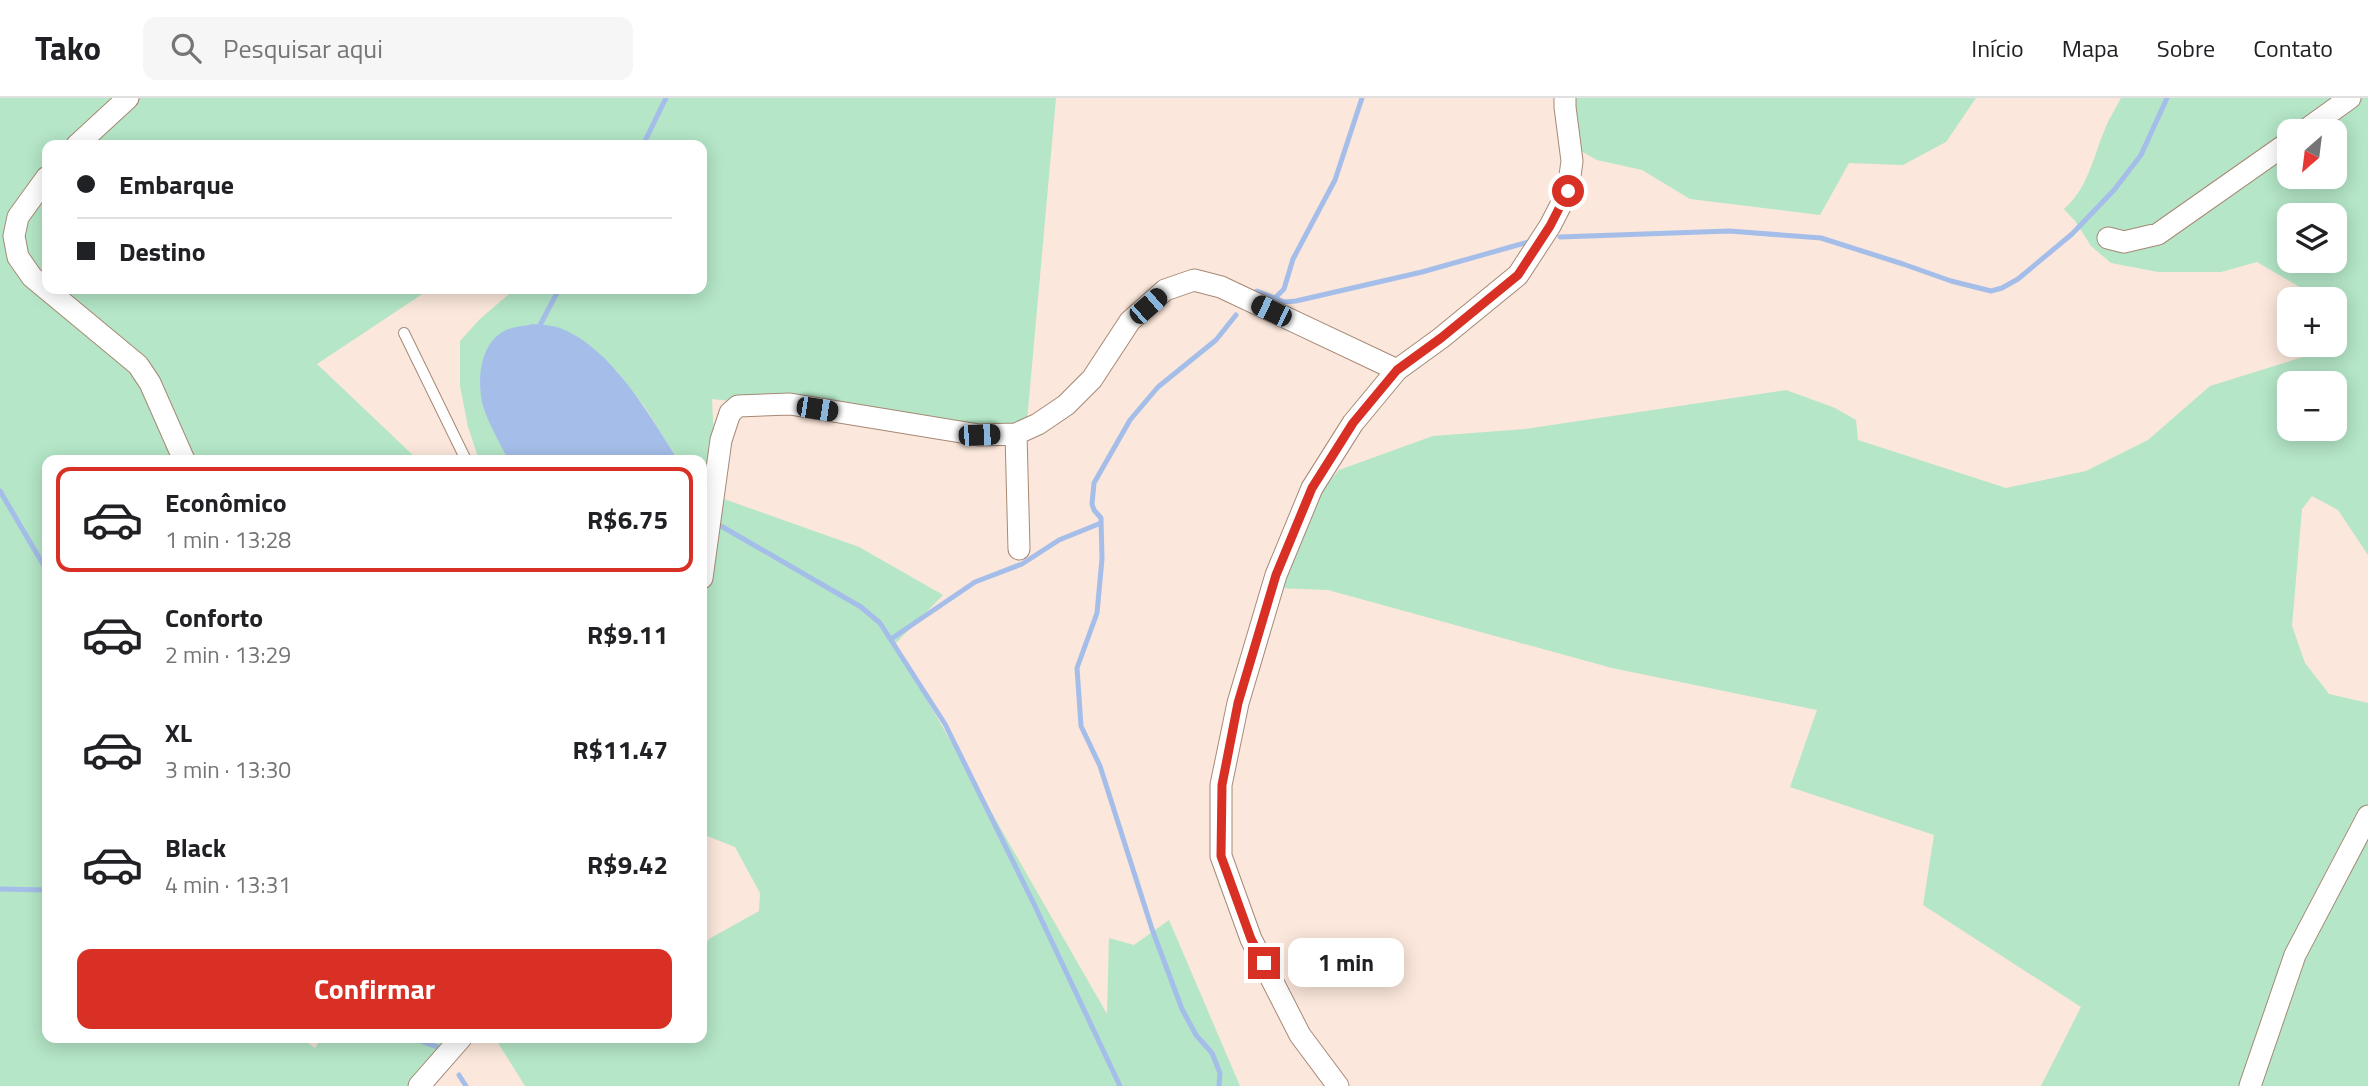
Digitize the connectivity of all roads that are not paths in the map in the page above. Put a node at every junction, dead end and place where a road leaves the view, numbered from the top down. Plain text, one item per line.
1 (128, 98) edge
2 (1565, 98) edge
3 (2350, 98) edge
4 (2321, 119) edge
5 (82, 140) edge
6 (2277, 150) edge
7 (42, 184) edge
8 (2108, 238) dead end
9 (42, 285) edge
10 (52, 294) edge
11 (404, 333) dead end
12 (1397, 370) junction
13 (1016, 434) junction
14 (182, 455) edge
15 (464, 455) edge
16 (707, 542) edge
17 (1019, 548) dead end
18 (2368, 816) edge
19 (457, 1043) edge
20 (419, 1086) edge
21 (1338, 1086) edge
22 (2250, 1086) edge

1 - 5 street
2 - 12 street
3 - 4 street
6 - 8 street
7 - 9 street
10 - 14 street
11 - 15 lane
12 - 13 street
12 - 21 street
13 - 16 street
13 - 17 street
18 - 22 street
19 - 20 street

